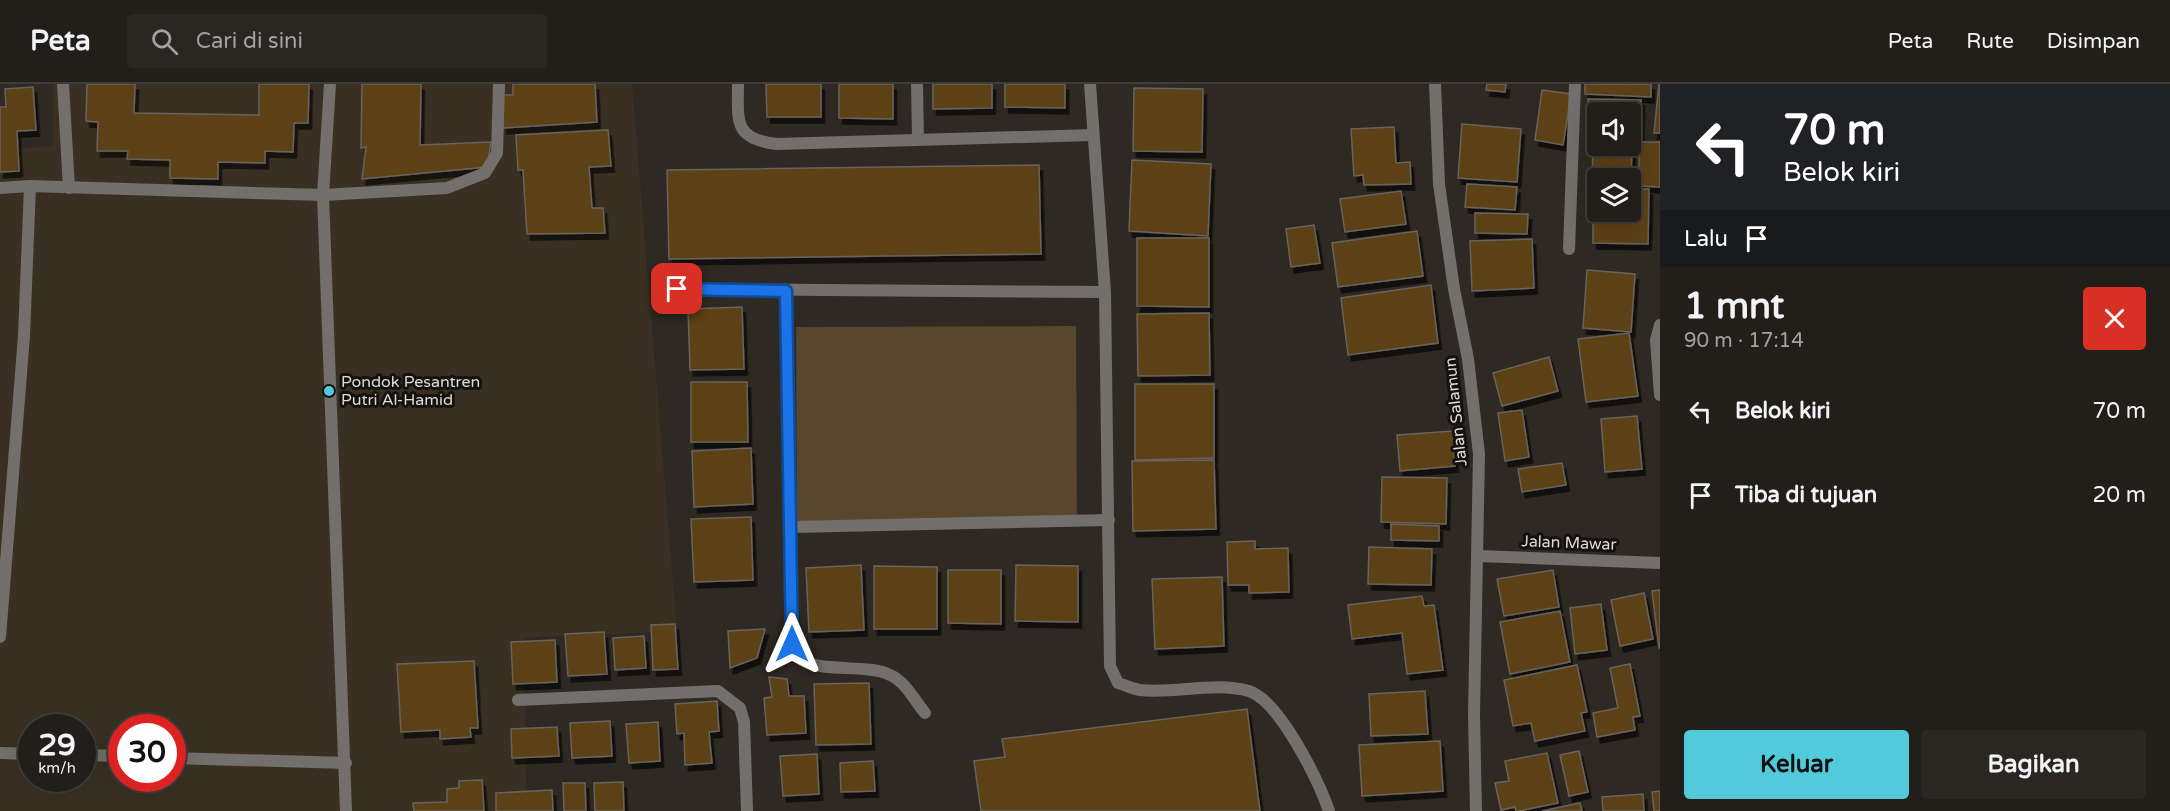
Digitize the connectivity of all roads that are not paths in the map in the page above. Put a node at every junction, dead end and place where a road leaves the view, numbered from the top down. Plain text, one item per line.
1 (63, 84) edge
2 (330, 84) edge
3 (499, 84) edge
4 (738, 84) edge
5 (917, 84) edge
6 (1090, 84) edge
7 (1435, 84) edge
8 (1575, 84) edge
9 (1092, 135) junction
10 (918, 138) junction
11 (30, 186) junction
12 (0, 188) edge
13 (69, 188) junction
14 (323, 195) junction
15 (1569, 249) dead end
16 (677, 289) dead end
17 (786, 291) junction
18 (1105, 292) junction
19 (1660, 325) edge
20 (1660, 395) edge
21 (1109, 520) junction
22 (792, 527) junction
23 (1478, 556) junction
24 (1660, 563) edge
25 (0, 637) edge
26 (518, 700) dead end
27 (925, 713) dead end
28 (0, 753) edge
29 (18, 754) edge
30 (186, 758) edge
31 (346, 763) junction
32 (346, 811) edge
33 (747, 811) edge
34 (1329, 811) edge
35 (1476, 811) edge

1 - 13 street
2 - 14 street
3 - 14 street
4 - 10 street
5 - 10 street
6 - 9 street
7 - 23 street, Jalan Salamun
8 - 15 street
9 - 10 street
9 - 18 street
11 - 12 street
11 - 13 street
11 - 25 street
13 - 14 street
14 - 31 street
16 - 17 street
17 - 18 street
17 - 22 street
18 - 21 street
19 - 20 street
21 - 22 street
21 - 34 street
22 - 27 street
23 - 24 street, Jalan Mawar
23 - 35 street, Jalan Salamun
26 - 33 street
28 - 29 street
30 - 31 street
31 - 32 street

